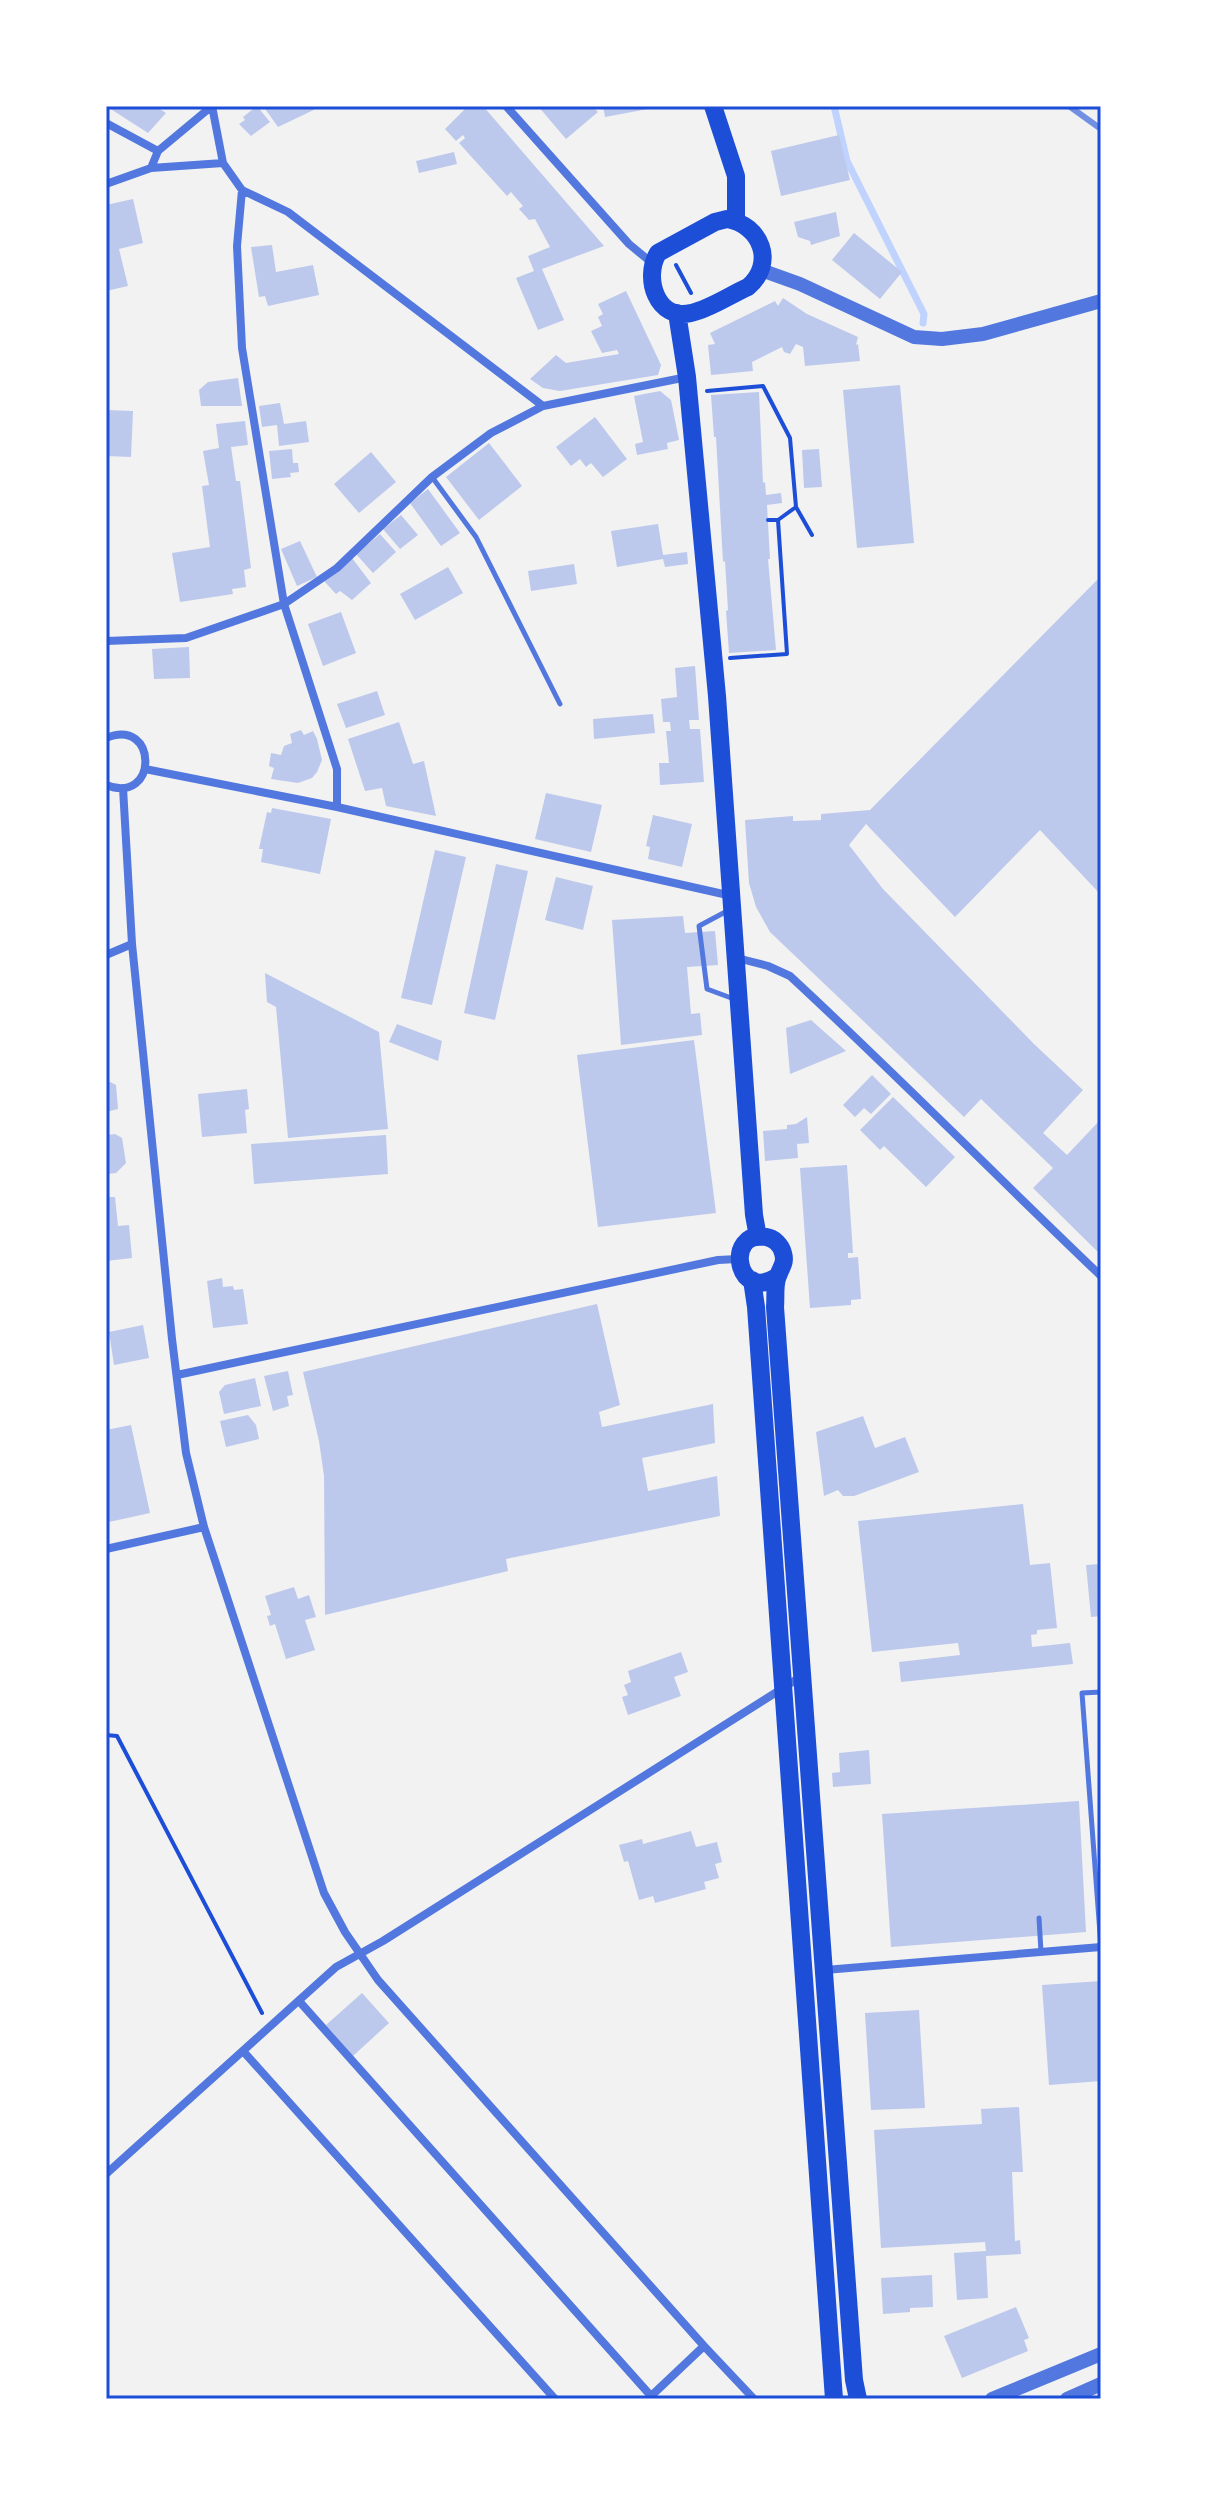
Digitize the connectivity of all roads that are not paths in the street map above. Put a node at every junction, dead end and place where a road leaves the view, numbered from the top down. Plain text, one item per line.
1 (212, 106) edge
2 (506, 106) edge
3 (713, 106) edge
4 (106, 123) edge
5 (158, 151) junction
6 (223, 163) junction
7 (151, 168) junction
8 (106, 184) edge
9 (242, 190) junction
10 (736, 221) junction
11 (653, 264) junction
12 (761, 270) junction
13 (1101, 301) edge
14 (677, 313) junction
15 (687, 377) junction
16 (543, 406) junction
17 (432, 477) junction
18 (284, 604) junction
19 (106, 641) edge
20 (560, 704) dead end
21 (107, 735) edge
22 (145, 769) junction
23 (106, 785) edge
24 (123, 788) junction
25 (337, 807) junction
26 (733, 902) junction
27 (132, 944) junction
28 (106, 955) edge
29 (736, 958) junction
30 (739, 1001) junction
31 (758, 1237) junction
32 (738, 1259) junction
33 (778, 1276) junction
34 (1101, 1276) edge
35 (752, 1280) junction
36 (177, 1375) junction
37 (204, 1527) junction
38 (106, 1549) edge
39 (802, 1676) junction
40 (784, 1688) junction
41 (1101, 1692) edge
42 (1039, 1918) dead end
43 (1101, 1947) edge
44 (1041, 1952) junction
45 (359, 1954) junction
46 (825, 1970) junction
47 (299, 2001) junction
48 (243, 2051) junction
49 (106, 2174) edge
50 (704, 2346) junction
51 (1101, 2354) edge
52 (1101, 2384) edge
53 (649, 2397) edge
54 (555, 2399) edge
55 (754, 2399) edge
56 (834, 2399) edge
57 (858, 2399) edge
58 (992, 2399) edge
59 (1067, 2399) edge

1 - 5 street
1 - 6 street
2 - 11 street
3 - 10 main road
4 - 5 street
5 - 7 street
6 - 7 street
6 - 9 street
7 - 8 street
9 - 16 street
9 - 18 street
10 - 11 main road
10 - 12 main road
11 - 14 main road
12 - 13 street
12 - 14 main road
14 - 15 main road
15 - 16 street
15 - 26 main road
16 - 17 street
17 - 18 street
17 - 20 lane
18 - 19 street
18 - 25 street
21 - 22 street
22 - 24 street
22 - 25 street
23 - 24 street
24 - 27 street
25 - 26 street
26 - 29 main road
26 - 30 lane
27 - 28 street
27 - 36 street
29 - 30 main road
29 - 34 street
30 - 31 main road
31 - 32 main road
31 - 33 main road
32 - 35 main road
32 - 36 street
33 - 35 main road
33 - 39 main road
35 - 40 main road
36 - 37 street
37 - 38 street
37 - 45 street
39 - 40 street
39 - 46 main road
40 - 45 street
40 - 56 main road
41 - 43 lane
42 - 44 lane
43 - 44 street
44 - 46 street
45 - 47 street
45 - 50 street
46 - 57 main road
47 - 48 street
47 - 53 street
48 - 49 street
48 - 54 street
50 - 53 street
50 - 55 street
51 - 58 street
52 - 59 street

